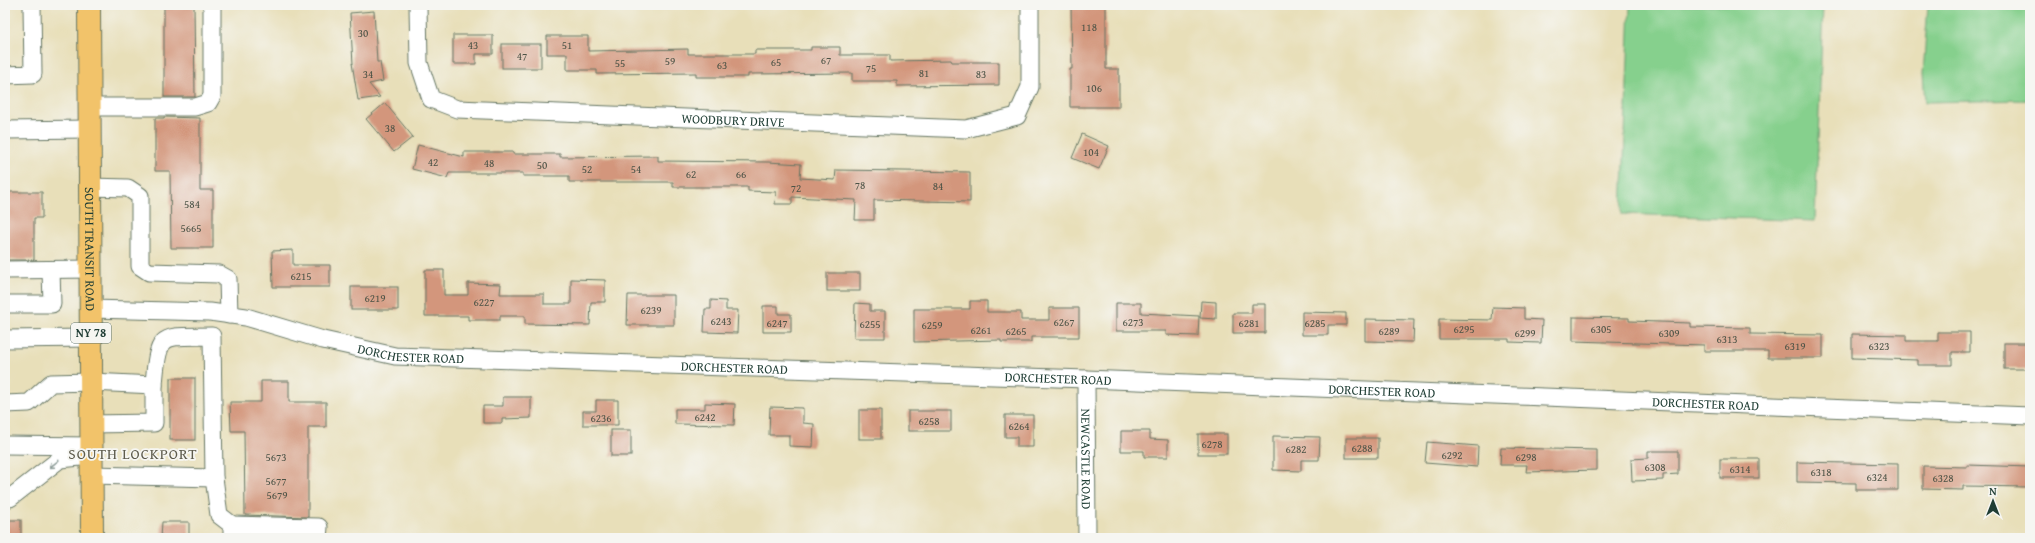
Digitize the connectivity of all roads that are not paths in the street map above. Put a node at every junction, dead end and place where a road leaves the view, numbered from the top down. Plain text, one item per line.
1 (32, 5) edge
2 (89, 5) edge
3 (212, 5) edge
4 (418, 5) edge
5 (1030, 5) edge
6 (5, 74) edge
7 (88, 106) junction
8 (88, 129) junction
9 (5, 130) edge
10 (89, 187) junction
11 (91, 269) junction
12 (5, 270) edge
13 (51, 270) junction
14 (5, 304) edge
15 (91, 309) junction
16 (210, 312) junction
17 (229, 315) junction
18 (212, 336) junction
19 (91, 338) junction
20 (5, 339) edge
21 (1086, 380) junction
22 (91, 382) junction
23 (154, 385) junction
24 (5, 404) edge
25 (2030, 416) edge
26 (91, 424) junction
27 (5, 445) edge
28 (91, 459) junction
29 (214, 478) junction
30 (5, 498) edge
31 (232, 532) edge
32 (92, 538) edge
33 (318, 538) edge
34 (1087, 538) edge

1 - 6 street
2 - 7 highway, NY 78
3 - 7 street
4 - 5 street, WOODBURY DRIVE
7 - 8 highway, NY 78
8 - 9 street
8 - 10 highway, SOUTH TRANSIT ROAD / NY 78
10 - 11 highway, SOUTH TRANSIT ROAD / NY 78
10 - 17 street
11 - 13 street
11 - 15 highway, SOUTH TRANSIT ROAD / NY 78
12 - 13 street
13 - 14 street
15 - 16 street, DORCHESTER ROAD
15 - 19 highway, SOUTH TRANSIT ROAD / NY 78
16 - 17 street, DORCHESTER ROAD
16 - 18 street
17 - 21 street, DORCHESTER ROAD
18 - 23 street
18 - 29 street
19 - 20 street
19 - 22 highway, SOUTH TRANSIT ROAD / NY 78
21 - 25 street, DORCHESTER ROAD
21 - 34 street, NEWCASTLE ROAD
22 - 23 street
22 - 24 street
22 - 26 highway, SOUTH TRANSIT ROAD / NY 78
23 - 26 street
26 - 28 highway, SOUTH TRANSIT ROAD / NY 78
27 - 28 street
28 - 29 street
28 -> 30 street
28 - 32 highway, SOUTH TRANSIT ROAD / NY 78
29 - 31 street
31 - 33 street

